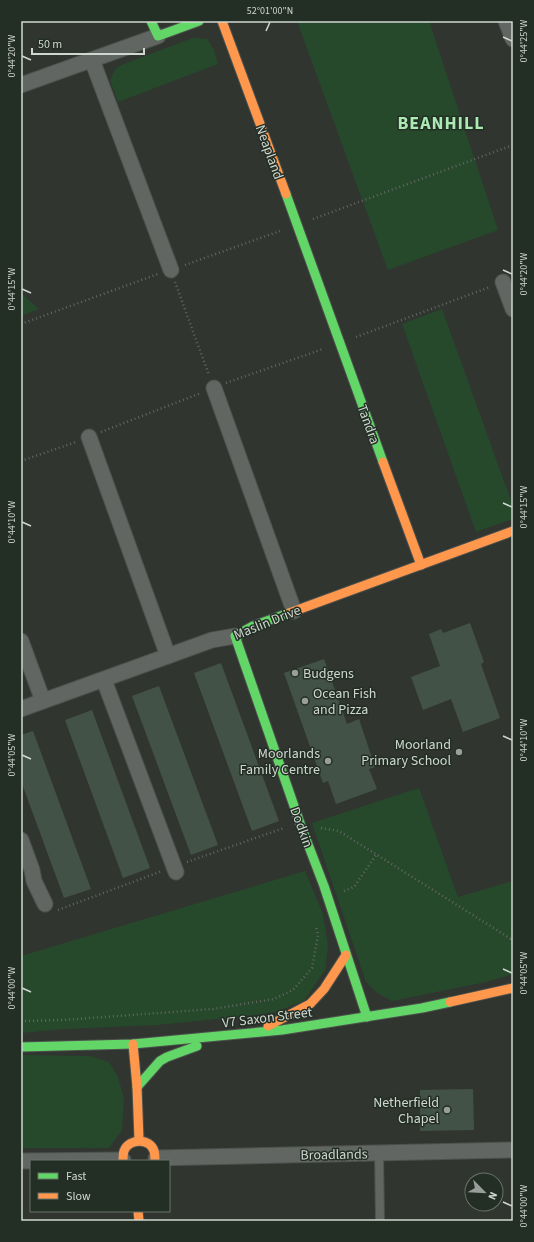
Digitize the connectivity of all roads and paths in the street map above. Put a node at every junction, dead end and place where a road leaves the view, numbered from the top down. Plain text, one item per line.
1 (151, 21) edge
2 (199, 21) edge
3 (222, 21) edge
4 (506, 21) edge
5 (158, 36) junction
6 (513, 39) edge
7 (92, 60) junction
8 (21, 85) edge
9 (513, 145) edge
10 (297, 225) junction
11 (171, 270) junction
12 (503, 282) joint
13 (317, 283) joint
14 (513, 308) edge
15 (21, 324) edge
16 (339, 343) junction
17 (214, 388) junction
18 (89, 437) junction
19 (21, 461) edge
20 (513, 531) edge
21 (421, 564) junction
22 (294, 611) junction
23 (235, 636) junction
24 (21, 641) edge
25 (168, 656) junction
26 (104, 680) junction
27 (43, 701) junction
28 (21, 708) edge
29 (301, 826) junction
30 (21, 840) edge
31 (376, 855) junction
32 (176, 872) dead end
33 (328, 897) junction
34 (45, 904) dead end
35 (315, 922) dead end
36 (512, 938) edge
37 (513, 945) edge
38 (346, 955) junction
39 (513, 988) edge
40 (367, 1018) junction
41 (21, 1021) edge
42 (253, 1033) junction
43 (230, 1035) junction
44 (133, 1044) junction
45 (21, 1047) edge
46 (137, 1087) junction
47 (138, 1140) junction
48 (513, 1150) edge
49 (380, 1153) junction
50 (123, 1160) edge
51 (156, 1160) edge
52 (380, 1221) edge

1 - 5 street
2 - 5 street
3 - 10 street, Neapland
4 - 6 street
5 - 7 street
7 - 8 street
7 - 11 street
9 - 10 path
10 - 11 path
10 - 13 street, Neapland
11 - 15 path
11 - 17 path
12 - 14 street
12 - 16 path
13 - 16 street, Tandra
16 - 17 path
16 - 21 street, Tandra
17 - 18 path
17 - 22 street
18 - 19 path
18 - 25 street
20 - 21 street, Maslin Drive
21 - 22 street, Maslin Drive
22 - 23 street, Maslin Drive
23 - 25 street, Maslin Drive
23 - 29 street, Dodkin
24 - 27 street
25 - 26 street, Maslin Drive
26 - 27 street, Maslin Drive
26 - 32 street
27 - 28 street, Maslin Drive
29 - 31 path
29 - 33 street, Dodkin
30 - 34 street
31 - 33 path
31 - 36 path
33 - 38 street, Dodkin
35 - 41 path
36 - 37 path
38 - 40 street, Dodkin
38 - 42 street
39 - 40 street, V7 Saxon Street
40 - 42 street, V7 Saxon Street
42 - 43 street, V7 Saxon Street
43 - 44 street, V7 Saxon Street
43 - 46 street
44 - 45 street, V7 Saxon Street
44 - 46 street
46 - 47 street
47 - 50 street
47 - 51 street
48 - 49 street, Broadlands
49 - 51 street, Broadlands
49 - 52 lane

